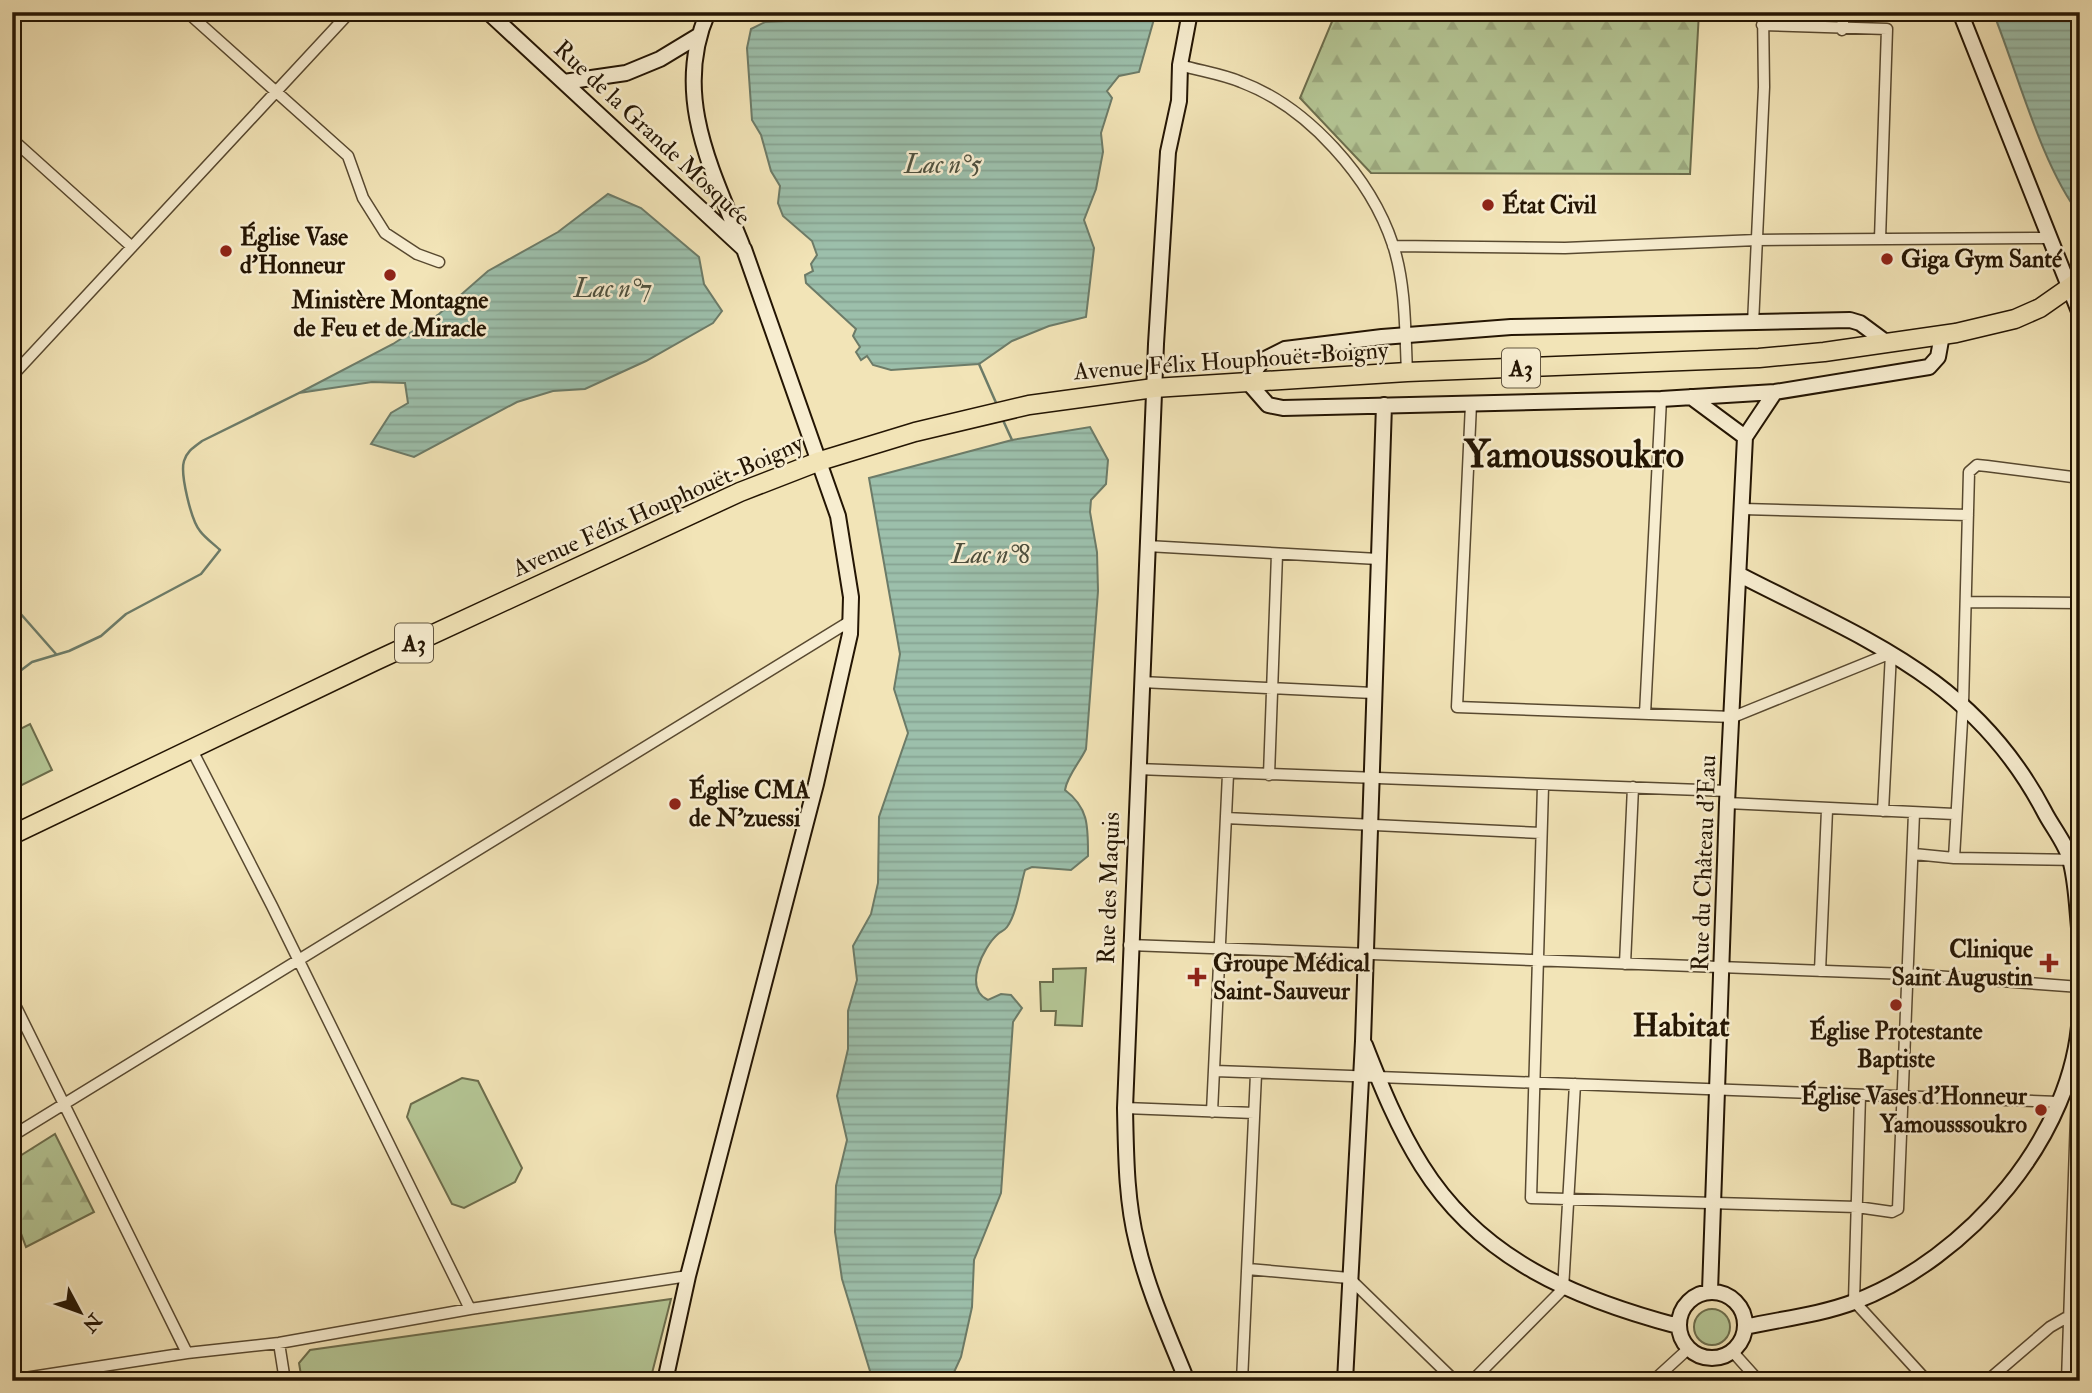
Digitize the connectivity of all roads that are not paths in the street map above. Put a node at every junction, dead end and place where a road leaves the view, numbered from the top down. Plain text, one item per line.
1 (187, 12) edge
2 (350, 12) edge
3 (488, 12) edge
4 (708, 12) edge
5 (1189, 12) edge
6 (1763, 12) edge
7 (1844, 12) edge
8 (1961, 12) edge
9 (1762, 25) junction
10 (1842, 30) junction
11 (698, 36) junction
12 (1180, 65) junction
13 (564, 82) junction
14 (278, 90) junction
15 (12, 139) edge
16 (2047, 238) junction
17 (1880, 239) junction
18 (1757, 240) junction
19 (1394, 246) junction
20 (132, 247) junction
21 (744, 249) junction
22 (439, 261) dead end
23 (2075, 284) edge
24 (2080, 314) edge
25 (1753, 324) junction
26 (1405, 334) junction
27 (1942, 335) junction
28 (1887, 343) junction
29 (1407, 372) junction
30 (12, 376) edge
31 (1247, 381) junction
32 (1154, 387) junction
33 (1775, 392) junction
34 (1691, 397) junction
35 (1661, 399) junction
36 (1471, 404) junction
37 (1384, 405) junction
38 (1745, 437) junction
39 (820, 461) junction
40 (2080, 478) edge
41 (1742, 509) junction
42 (1968, 515) junction
43 (1147, 546) junction
44 (1277, 554) junction
45 (1378, 559) junction
46 (1740, 575) junction
47 (1966, 603) junction
48 (2080, 603) edge
49 (853, 620) junction
50 (1891, 653) junction
51 (1141, 682) junction
52 (1273, 689) junction
53 (1373, 693) junction
54 (1963, 704) junction
55 (1645, 714) junction
56 (1733, 717) junction
57 (192, 750) junction
58 (1137, 769) junction
59 (1228, 774) junction
60 (1269, 775) junction
61 (1369, 778) junction
62 (2080, 778) edge
63 (1543, 786) junction
64 (1633, 788) junction
65 (1728, 797) junction
66 (1827, 810) junction
67 (1883, 811) junction
68 (1914, 813) junction
69 (1954, 814) junction
70 (1226, 818) junction
71 (1368, 823) junction
72 (1541, 833) junction
73 (12, 835) edge
74 (1914, 853) junction
75 (1954, 858) junction
76 (2075, 860) edge
77 (2080, 937) edge
78 (1129, 944) junction
79 (1221, 948) junction
80 (1364, 955) junction
81 (1538, 960) junction
82 (299, 961) junction
83 (1625, 964) junction
84 (1722, 970) junction
85 (1820, 971) junction
86 (1908, 974) junction
87 (2080, 987) edge
88 (12, 999) edge
89 (2080, 1011) edge
90 (2079, 1029) edge
91 (1363, 1041) junction
92 (1215, 1071) junction
93 (1256, 1074) junction
94 (1360, 1078) junction
95 (1378, 1078) junction
96 (1532, 1083) junction
97 (1575, 1084) junction
98 (1717, 1090) junction
99 (1860, 1096) junction
100 (1902, 1096) junction
101 (2058, 1102) junction
102 (64, 1104) junction
103 (1125, 1108) junction
104 (1212, 1112) junction
105 (1254, 1113) junction
106 (12, 1136) edge
107 (2078, 1142) edge
108 (1570, 1198) junction
109 (1715, 1203) junction
110 (1857, 1208) junction
111 (1248, 1269) junction
112 (688, 1276) junction
113 (1349, 1278) junction
114 (1563, 1289) junction
115 (1710, 1291) junction
116 (1854, 1301) junction
117 (470, 1309) junction
118 (2069, 1316) junction
119 (1678, 1325) junction
120 (1745, 1327) junction
121 (279, 1343) junction
122 (1688, 1349) junction
123 (1732, 1351) junction
124 (187, 1353) junction
125 (12, 1380) edge
126 (285, 1381) edge
127 (665, 1381) edge
128 (1187, 1381) edge
129 (1242, 1381) edge
130 (1345, 1381) edge
131 (1455, 1381) edge
132 (1472, 1381) edge
133 (1653, 1381) edge
134 (1759, 1381) edge
135 (1927, 1381) edge
136 (1987, 1381) edge
137 (2067, 1381) edge

1 - 14 street
2 - 14 street
3 - 13 street, Rue de la Grande Mosquée
4 - 11 street
5 - 12 street, Rue des Maquis
6 - 9 street
7 - 10 street
8 - 16 street
9 - 10 street
9 - 18 street
10 - 17 street
11 - 13 street
11 - 21 street
12 - 19 street
12 - 32 street, Rue des Maquis
13 - 21 street, Rue de la Grande Mosquée
14 - 20 street
14 - 22 street
15 - 20 street
16 - 17 street
16 - 23 street
17 - 18 street
18 - 19 street
18 - 25 street
19 - 26 street
20 - 30 street
21 - 39 street, Rue de la Grande Mosquée
23 - 24 street
23 - 27 highway, Avenue Félix Houphouët-Boigny / A3
25 - 26 street
25 - 28 street
26 - 29 street
26 - 31 street
27 - 28 highway, Avenue Félix Houphouët-Boigny / A3
27 - 33 street
28 - 29 highway, Avenue Félix Houphouët-Boigny / A3
29 - 31 highway, Avenue Félix Houphouët-Boigny / A3
31 - 32 highway, Avenue Félix Houphouët-Boigny / A3
31 - 37 street
32 - 39 highway, Avenue Félix Houphouët-Boigny / A3
32 - 43 street, Rue des Maquis
33 - 34 street
33 - 38 street
34 - 35 street
34 - 38 street
35 - 36 street
35 - 55 street
36 - 37 street
36 - 55 street
37 - 45 street
38 - 41 street, Rue du Château d'Eau
39 - 49 street, Rue de la Grande Mosquée
39 - 57 highway, Avenue Félix Houphouët-Boigny / A3
40 - 42 street
41 - 42 street
41 - 46 street, Rue du Château d'Eau
42 - 47 street
43 - 44 street
43 - 51 street, Rue des Maquis
44 - 45 street
44 - 52 street
45 - 53 street
46 - 50 street
46 - 56 street, Rue du Château d'Eau
47 - 48 street
47 - 54 street
49 - 82 street
49 - 112 street
50 - 54 street
50 - 56 street
50 - 67 street
51 - 52 street
51 - 58 street, Rue des Maquis
52 - 53 street
52 - 60 street
53 - 61 street
54 - 69 street
54 - 76 street
55 - 56 street
56 - 65 street, Rue du Château d'Eau
57 - 73 highway, Avenue Félix Houphouët-Boigny / A3
57 - 82 street
58 - 59 street
58 - 78 street, Rue des Maquis
59 - 60 street
59 - 70 street
60 - 61 street
61 - 63 street
61 - 71 street
62 - 76 street
63 - 64 street
63 - 72 street
64 - 65 street
64 - 83 street
65 - 66 street
65 - 84 street, Rue du Château d'Eau
66 - 67 street
66 - 85 street
67 - 68 street
68 - 69 street
68 - 74 street
69 - 75 street
70 - 71 street
70 - 79 street
71 - 72 street
71 - 80 street
72 - 81 street
74 - 75 street
74 - 86 street
75 - 76 street
76 - 77 street
78 - 79 street
78 - 103 street, Rue des Maquis
79 - 80 street
79 - 92 street
80 - 81 street
80 - 91 street
81 - 83 street
81 - 96 street
82 - 102 street
82 - 117 street
83 - 84 street
84 - 85 street
84 - 98 street, Rue du Château d'Eau
85 - 86 street
86 - 87 street
86 - 100 street
88 - 102 street
89 - 90 street
90 - 101 street
90 - 107 street
91 - 94 street
91 - 95 street
92 - 93 street
92 - 104 street
93 - 94 street
93 - 105 street
94 - 95 street
94 - 113 street
95 - 96 street
95 - 114 street
96 - 97 street
96 - 108 street
97 - 98 street
97 - 108 street
98 - 99 street
98 - 109 street, Rue du Château d'Eau
99 - 100 street
99 - 110 street
100 - 101 street
100 - 110 street
101 - 116 street
102 - 106 street
102 - 124 street
103 - 104 street
103 - 128 street, Rue des Maquis
104 - 105 street
105 - 111 street
107 - 118 street
108 - 109 street
108 - 114 street
109 - 110 street
109 - 115 street, Rue du Château d'Eau
110 - 116 street
111 - 113 street
111 - 129 street
112 - 117 street
112 - 127 street
113 - 130 street
113 - 131 street
114 - 119 street
114 - 132 street
115 - 119 street
115 - 120 street
116 - 120 street
116 - 135 street
117 - 121 street
118 - 136 street
118 - 137 street
119 - 122 street
120 - 123 street
121 - 124 street
121 - 126 street
122 - 123 street
122 - 133 street
123 - 134 street
124 - 125 street

